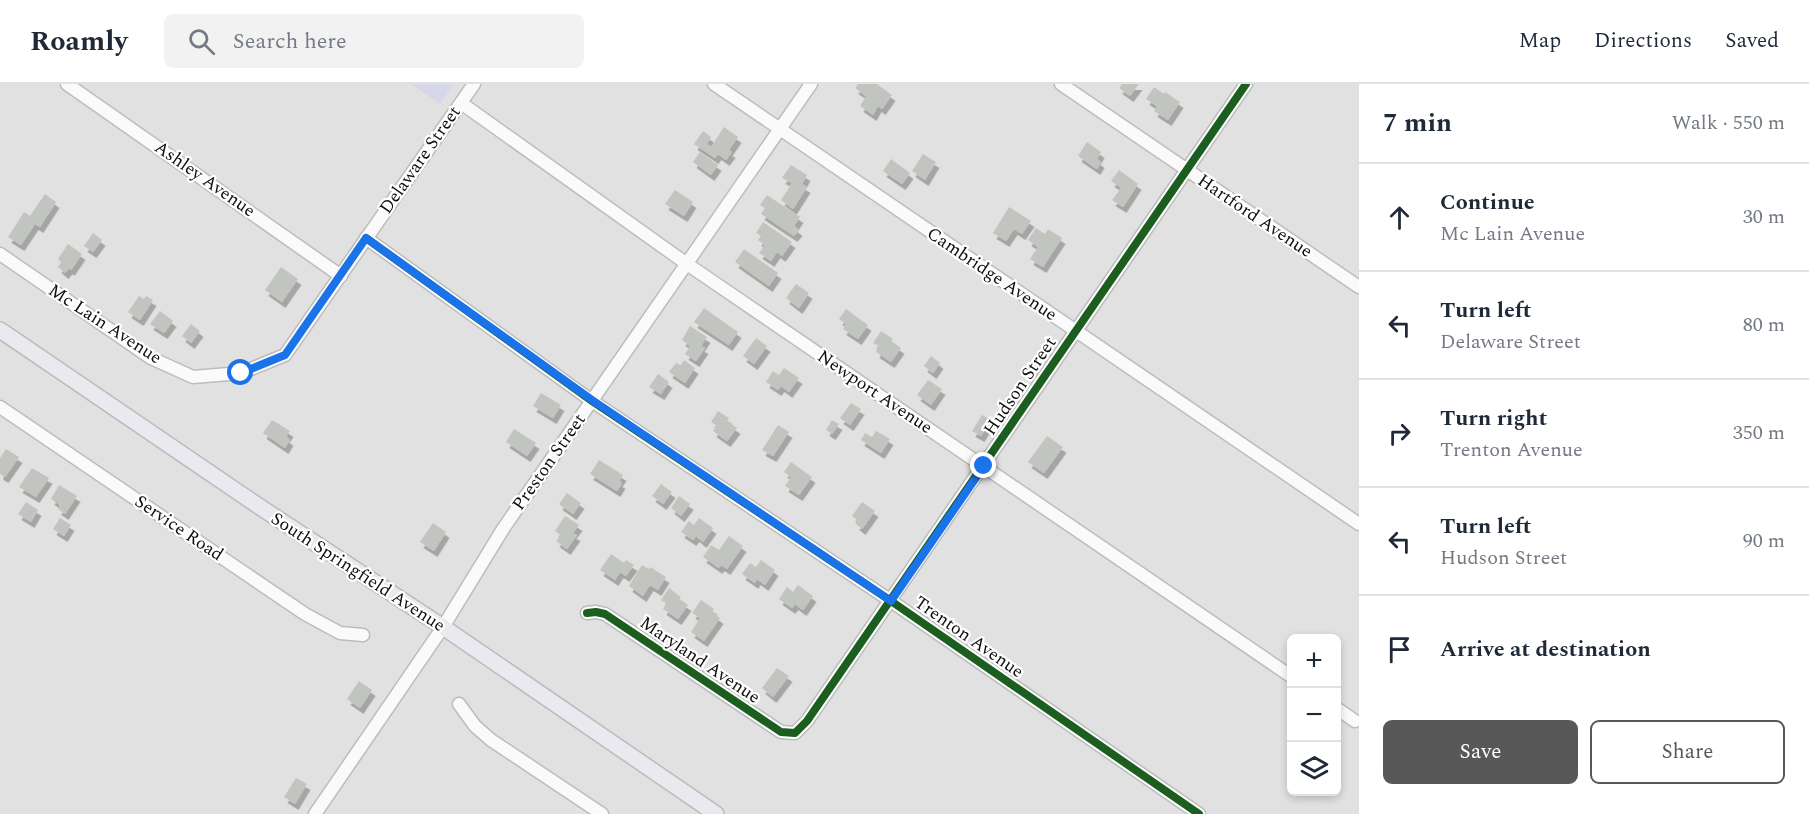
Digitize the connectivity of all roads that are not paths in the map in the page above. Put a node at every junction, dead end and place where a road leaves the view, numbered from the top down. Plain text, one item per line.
1 (68, 84) edge
2 (474, 84) edge
3 (714, 84) edge
4 (811, 84) edge
5 (1061, 84) edge
6 (1246, 84) edge
7 (461, 104) junction
8 (779, 130) junction
9 (1187, 170) junction
10 (366, 238) junction
11 (0, 254) edge
12 (687, 264) junction
13 (341, 276) junction
14 (1359, 287) edge
15 (0, 330) edge
16 (1076, 331) junction
17 (285, 355) joint
18 (592, 400) junction
19 (0, 407) edge
20 (984, 466) junction
21 (1359, 524) edge
22 (891, 601) junction
23 (587, 613) dead end
24 (443, 627) junction
25 (363, 635) dead end
26 (1287, 674) edge
27 (459, 705) dead end
28 (1341, 711) edge
29 (1355, 721) dead end
30 (795, 733) joint
31 (315, 814) edge
32 (602, 814) edge
33 (716, 814) edge
34 (1200, 814) edge

1 - 13 street, Ashley Avenue
2 - 7 street, Delaware Street
3 - 8 street, Cambridge Avenue
4 - 8 street, Preston Street
5 - 9 street, Hartford Avenue
6 - 9 street, Hudson Street
7 - 10 street, Delaware Street
7 - 12 street, Newport Avenue
8 - 12 street, Preston Street
8 - 16 street, Cambridge Avenue
9 - 14 street, Hartford Avenue
9 - 16 street, Hudson Street
10 - 13 street, Delaware Street
10 - 18 street, Trenton Avenue
11 - 17 street, Mc Lain Avenue
12 - 18 street, Preston Street
12 - 20 street, Newport Avenue
13 - 17 street, Delaware Street
15 - 24 main road, South Springfield Avenue
16 - 20 street, Hudson Street
16 - 21 street, Cambridge Avenue
18 - 22 street, Trenton Avenue
18 - 24 street, Preston Street
19 - 25 street, Service Road
20 - 22 street, Hudson Street
20 - 26 street, Newport Avenue
22 - 30 street, Hudson Street
22 - 34 street, Trenton Avenue
23 - 30 street, Maryland Avenue
24 - 31 street, Preston Street
24 - 33 main road, South Springfield Avenue
27 - 32 street
28 - 29 street

